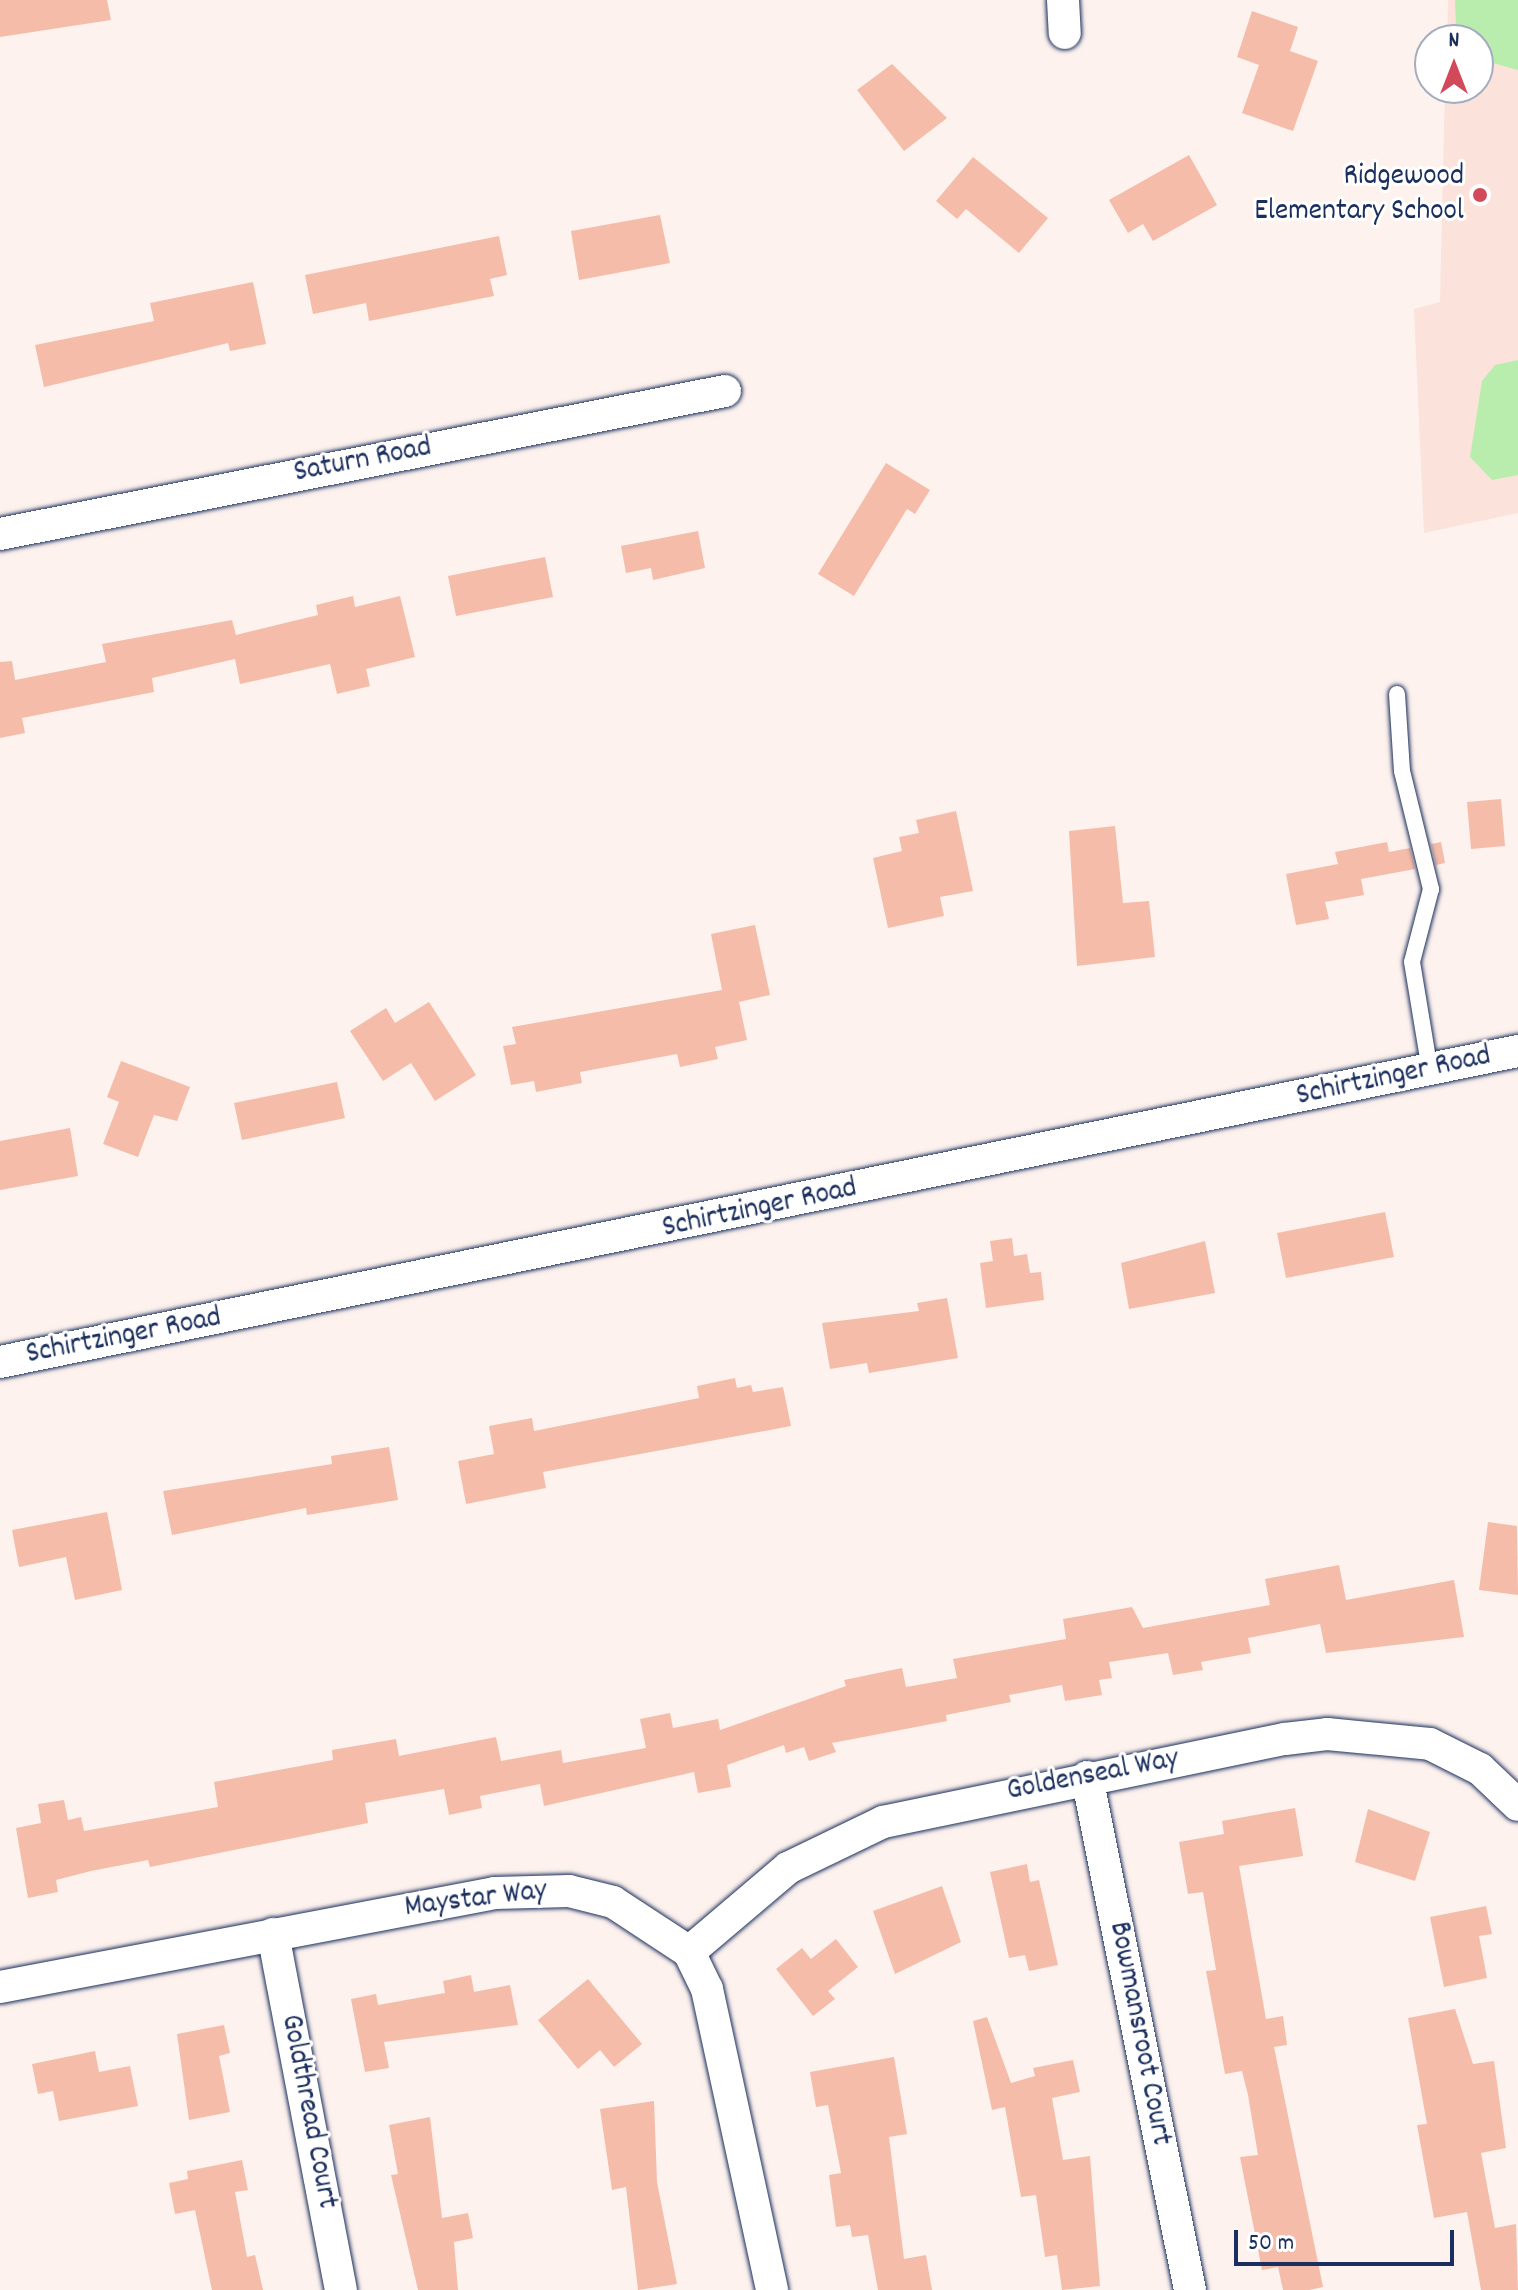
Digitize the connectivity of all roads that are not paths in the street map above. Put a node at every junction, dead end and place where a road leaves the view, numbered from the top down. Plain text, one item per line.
1 (1063, 0) edge
2 (1065, 33) dead end
3 (725, 391) dead end
4 (0, 534) edge
5 (1397, 694) dead end
6 (1518, 1051) edge
7 (1430, 1071) junction
8 (0, 1362) edge
9 (1087, 1777) junction
10 (1518, 1805) edge
11 (273, 1934) junction
12 (689, 1952) junction
13 (0, 1987) edge
14 (341, 2290) edge
15 (772, 2290) edge
16 (1190, 2290) edge

1 - 2 street
3 - 4 street, Saturn Road
5 - 7 lane
6 - 7 street, Schirtzinger Road
7 - 8 street, Schirtzinger Road
9 - 10 street, Goldenseal Way
9 - 12 street, Goldenseal Way
9 - 16 street, Bowmansroot Court
11 - 12 street, Maystar Way
11 - 13 street, Maystar Way
11 - 14 street, Goldthread Court
12 - 15 street

